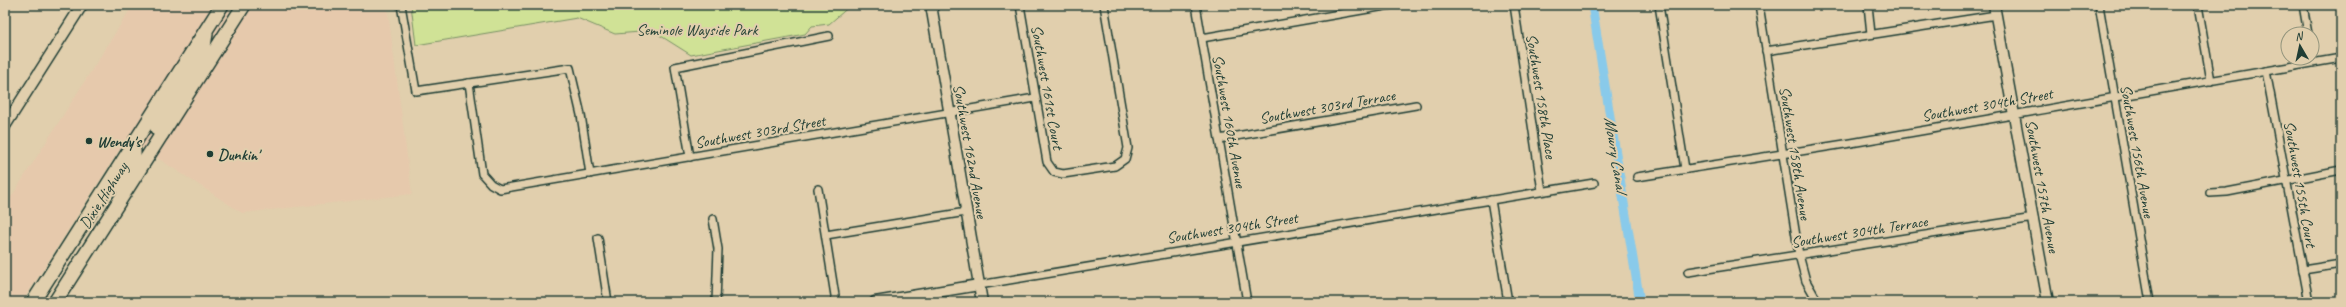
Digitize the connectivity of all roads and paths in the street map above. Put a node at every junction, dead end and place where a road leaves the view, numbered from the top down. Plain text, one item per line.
1 (82, 5) edge
2 (244, 5) edge
3 (400, 5) edge
4 (931, 5) edge
5 (1020, 5) edge
6 (1104, 5) edge
7 (1196, 5) edge
8 (1391, 5) edge
9 (1514, 5) edge
10 (1659, 5) edge
11 (1759, 5) edge
12 (1868, 5) edge
13 (2099, 5) edge
14 (2198, 5) edge
15 (2303, 5) edge
16 (218, 10) edge
17 (1995, 10) edge
18 (2307, 26) edge
19 (207, 28) junction
20 (1871, 34) junction
21 (829, 36) dead end
22 (1202, 38) junction
23 (1766, 51) junction
24 (2341, 58) edge
25 (2320, 59) edge
26 (2287, 66) edge
27 (2266, 71) junction
28 (2211, 81) junction
29 (469, 83) junction
30 (1035, 98) junction
31 (2115, 98) junction
32 (1416, 105) dead end
33 (949, 112) junction
34 (2015, 114) junction
35 (5, 126) edge
36 (162, 134) junction
37 (1218, 139) junction
38 (131, 148) junction
39 (1782, 153) junction
40 (690, 157) junction
41 (1685, 169) junction
42 (2341, 170) edge
43 (590, 174) junction
44 (1637, 177) dead end
45 (2287, 181) junction
46 (1594, 183) dead end
47 (818, 189) dead end
48 (1542, 191) junction
49 (2210, 193) dead end
50 (1491, 200) junction
51 (966, 212) junction
52 (713, 218) dead end
53 (2034, 218) junction
54 (826, 235) junction
55 (598, 238) dead end
56 (1236, 241) junction
57 (1799, 255) junction
58 (84, 257) junction
59 (2341, 264) edge
60 (2303, 270) junction
61 (1688, 272) dead end
62 (979, 285) junction
63 (32, 302) edge
64 (55, 302) edge
65 (608, 302) edge
66 (716, 302) edge
67 (836, 302) edge
68 (876, 302) edge
69 (982, 302) edge
70 (1247, 302) edge
71 (1508, 302) edge
72 (1818, 302) edge
73 (2048, 302) edge
74 (2150, 302) edge
75 (2309, 302) edge

1 - 35 street
2 - 36 highway, Dixie Highway
3 - 29 street
4 - 33 street, Southwest 162nd Avenue
5 - 30 street, Southwest 161st Court
6 - 30 street, Southwest 161st Court
7 - 22 street, Southwest 160th Avenue
8 - 22 street
9 - 48 street, Southwest 158th Place
10 - 41 street
11 - 23 street, Southwest 158th Avenue
12 - 20 street
13 - 31 street, Southwest 156th Avenue
14 - 28 street
15 - 18 street
16 - 19 highway, Dixie Highway
17 - 20 street
17 - 34 street, Southwest 157th Avenue
19 - 36 highway
19 - 38 highway, Dixie Highway
20 - 23 street
21 - 40 street
22 - 37 street, Southwest 160th Avenue
23 - 39 street, Southwest 158th Avenue
24 - 25 street, Southwest 304th Street
26 - 27 street, Southwest 304th Street
27 - 28 street, Southwest 304th Street
27 - 45 street, Southwest 155th Court
28 - 31 street, Southwest 304th Street
29 - 43 street, Southwest 303rd Street
29 - 43 street
30 - 33 street, Southwest 303rd Street
31 - 34 street, Southwest 304th Street
31 - 74 street, Southwest 156th Avenue
32 - 37 street, Southwest 303rd Terrace
33 - 40 street, Southwest 303rd Street
33 - 51 street, Southwest 162nd Avenue
34 - 39 street, Southwest 304th Street
34 - 53 street, Southwest 157th Avenue
36 - 58 highway, Dixie Highway
37 - 56 street, Southwest 160th Avenue
38 - 58 highway
38 - 63 highway, Dixie Highway
39 - 41 street, Southwest 304th Street
39 - 57 street, Southwest 158th Avenue
40 - 43 street, Southwest 303rd Street
41 - 44 street, Southwest 304th Street
42 - 45 street
45 - 49 street
45 - 60 street, Southwest 155th Court
46 - 48 street, Southwest 304th Street
47 - 54 street
48 - 50 street, Southwest 304th Street
50 - 56 street, Southwest 304th Street
50 - 71 street
51 - 54 street
51 - 62 street, Southwest 162nd Avenue
52 - 66 street
53 - 57 street, Southwest 304th Terrace
53 - 73 street, Southwest 157th Avenue
54 - 67 street
55 - 65 street
56 - 62 street, Southwest 304th Street
56 - 70 street, Southwest 160th Avenue
57 - 61 street, Southwest 304th Terrace
57 - 72 street, Southwest 158th Avenue
58 - 64 highway, Dixie Highway
59 - 60 street
60 - 75 street, Southwest 155th Court
62 - 68 street, Southwest 304th Street
62 - 69 street, Southwest 162nd Avenue

